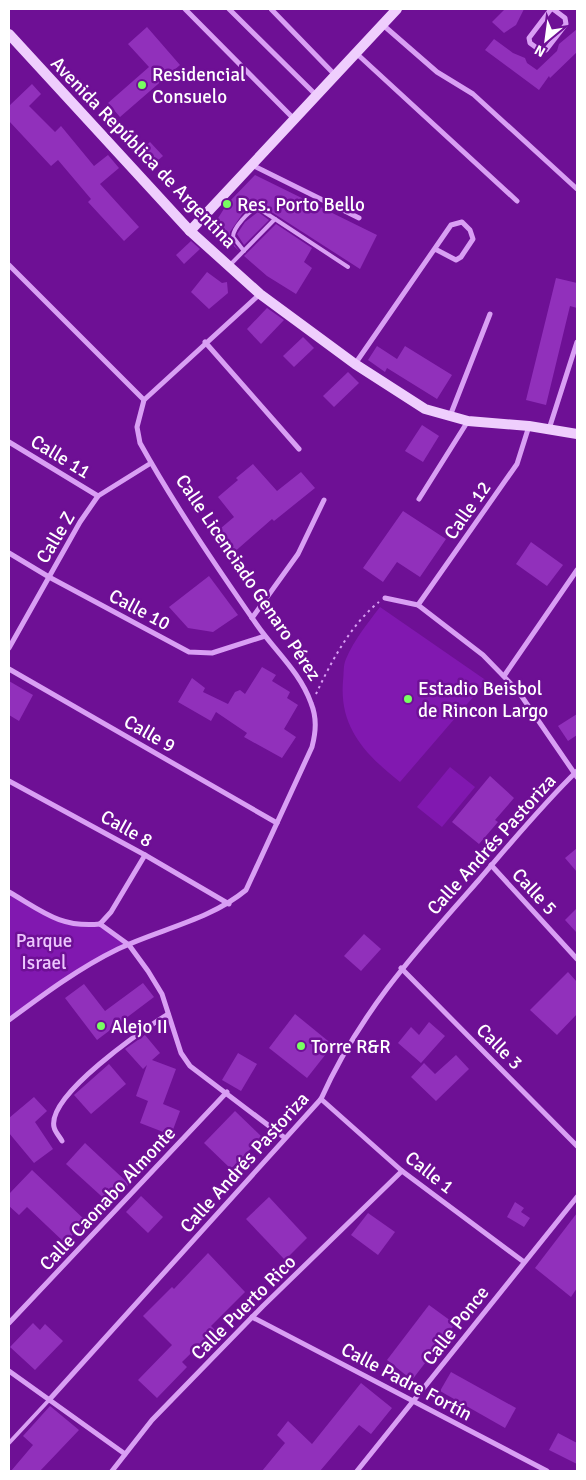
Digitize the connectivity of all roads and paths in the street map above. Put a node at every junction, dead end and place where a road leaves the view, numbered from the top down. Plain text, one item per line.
1 (185, 9) edge
2 (229, 9) edge
3 (271, 9) edge
4 (397, 9) edge
5 (552, 9) edge
6 (382, 24) junction
7 (9, 34) edge
8 (356, 53) junction
9 (335, 75) junction
10 (316, 95) junction
11 (294, 119) junction
12 (252, 165) junction
13 (577, 188) edge
14 (517, 200) dead end
15 (359, 218) dead end
16 (275, 219) junction
17 (190, 231) junction
18 (435, 249) junction
19 (244, 251) junction
20 (9, 265) edge
21 (229, 266) junction
22 (348, 267) dead end
23 (260, 294) junction
24 (490, 314) dead end
25 (205, 342) junction
26 (577, 342) edge
27 (356, 364) junction
28 (144, 400) junction
29 (450, 416) junction
30 (468, 421) junction
31 (529, 426) junction
32 (549, 429) junction
33 (577, 434) edge
34 (9, 442) edge
35 (299, 449) dead end
36 (151, 463) junction
37 (98, 496) junction
38 (419, 499) dead end
39 (324, 500) dead end
40 (9, 554) edge
41 (577, 570) edge
42 (49, 577) junction
43 (385, 598) joint
44 (418, 605) junction
45 (252, 618) junction
46 (265, 636) junction
47 (9, 648) edge
48 (9, 669) edge
49 (504, 676) junction
50 (311, 703) junction
51 (576, 774) edge
52 (9, 781) edge
53 (277, 823) junction
54 (145, 855) junction
55 (491, 865) junction
56 (9, 892) edge
57 (229, 904) junction
58 (100, 924) junction
59 (130, 945) junction
60 (577, 959) edge
61 (401, 968) junction
62 (168, 1014) junction
63 (9, 1020) edge
64 (227, 1092) junction
65 (322, 1099) junction
66 (285, 1138) junction
67 (62, 1141) dead end
68 (577, 1146) edge
69 (402, 1170) junction
70 (577, 1197) edge
71 (524, 1262) junction
72 (252, 1318) junction
73 (9, 1323) edge
74 (9, 1371) edge
75 (49, 1400) junction
76 (414, 1401) junction
77 (9, 1443) edge
78 (125, 1454) junction
79 (112, 1471) edge
80 (357, 1471) edge
81 (546, 1471) edge

1 - 11 street
2 - 10 street
3 - 9 street
4 - 6 main road
5 - 5 street
6 - 8 main road
6 - 13 street
7 - 17 main road, Avenida República de Argentina
8 - 9 main road
8 - 14 street
9 - 10 main road
10 - 11 main road
11 - 12 main road
12 - 15 street
12 - 17 main road
16 - 19 lane
16 - 19 lane
16 - 22 lane
17 - 21 main road, Avenida República de Argentina
18 - 18 street
18 - 27 street
19 - 21 lane
20 - 28 street
21 - 23 main road, Avenida República de Argentina
23 - 25 street
23 - 27 main road, Avenida República de Argentina
24 - 29 street
25 - 28 street
25 - 35 street
26 - 32 street
27 - 29 main road, Avenida República de Argentina
28 - 36 street, Calle Licenciado Genaro Pérez
29 - 30 main road, Avenida República de Argentina
30 - 31 main road, Avenida República de Argentina
30 - 38 street
31 - 32 main road, Avenida República de Argentina
31 - 44 street, Calle 12
32 - 33 main road, Avenida República de Argentina
34 - 37 street, Calle 11
36 - 37 street, Calle Z
36 - 45 street, Calle Licenciado Genaro Pérez
37 - 42 street, Calle Z
39 - 45 street
40 - 42 street, Calle 10
41 - 49 street
42 - 46 street, Calle 10
42 - 47 street, Calle Z
43 - 44 street
43 - 50 path
44 - 49 street
45 - 46 street, Calle Licenciado Genaro Pérez
46 - 50 street, Calle Licenciado Genaro Pérez
48 - 53 street, Calle 9
49 - 51 street
50 - 53 street, Calle Licenciado Genaro Pérez
51 - 55 street, Calle Andrés Pastoriza
52 - 54 street, Calle 8
53 - 57 street, Calle Licenciado Genaro Pérez
54 - 57 street, Calle 8
54 - 58 street
55 - 60 street, Calle 5
55 - 61 street, Calle Andrés Pastoriza
56 - 58 street
57 - 59 street, Calle Licenciado Genaro Pérez
58 - 59 street
59 - 62 street
59 - 63 street, Calle Licenciado Genaro Pérez
61 - 65 street, Calle Andrés Pastoriza
61 - 68 street, Calle 3
62 - 64 street
62 - 67 street
64 - 66 street
64 - 73 street, Calle Caonabo Almonte
65 - 66 street, Calle Andrés Pastoriza
65 - 69 street, Calle 1
66 - 75 street, Calle Andrés Pastoriza
69 - 71 street, Calle 1
69 - 72 street, Calle Puerto Rico
70 - 71 street, Calle Ponce
71 - 76 street, Calle Ponce
72 - 76 street, Calle Padre Fortín
72 - 78 street, Calle Puerto Rico
74 - 75 street
75 - 77 lane
75 - 78 street
76 - 80 street, Calle Ponce
76 - 81 street, Calle Padre Fortín
78 - 79 street, Calle Puerto Rico

